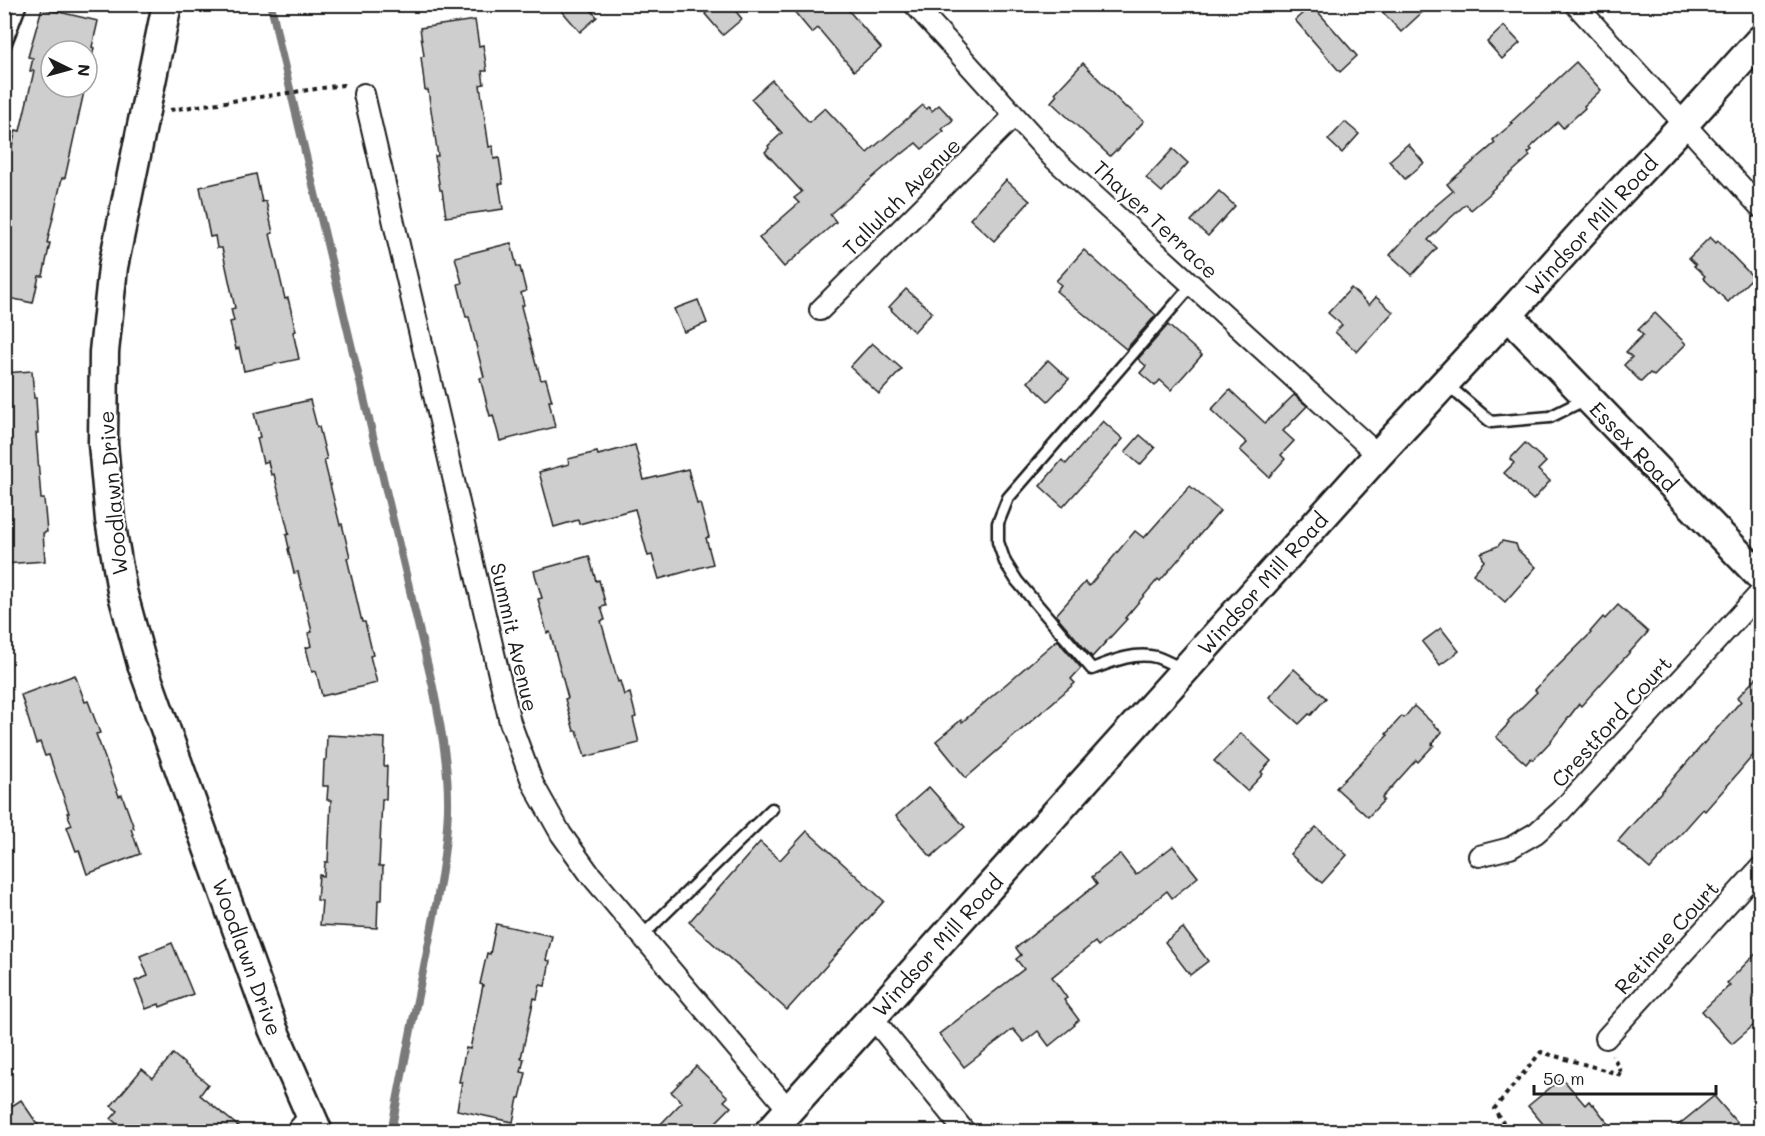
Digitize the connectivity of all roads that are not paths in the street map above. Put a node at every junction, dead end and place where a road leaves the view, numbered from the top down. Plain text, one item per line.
1 (21, 4) edge
2 (167, 4) edge
3 (914, 4) edge
4 (1575, 4) edge
5 (1761, 40) edge
6 (4, 48) edge
7 (364, 94) road end
8 (1014, 116) junction
9 (1684, 124) junction
10 (1761, 207) edge
11 (1192, 285) junction
12 (820, 310) dead end
13 (1508, 315) junction
14 (1445, 383) junction
15 (1588, 398) junction
16 (1378, 455) junction
17 (1761, 576) edge
18 (1761, 593) edge
19 (1184, 670) junction
20 (772, 809) dead end
21 (1479, 856) dead end
22 (1761, 868) edge
23 (642, 936) junction
24 (872, 1017) junction
25 (1606, 1038) road end
26 (789, 1110) junction
27 (308, 1126) edge
28 (769, 1131) edge
29 (965, 1131) edge

1 - 6 lane
2 - 27 main road, Woodlawn Drive
3 - 8 street, Thayer Terrace
4 - 9 street
5 - 9 main road, Windsor Mill Road
7 - 23 street, Summit Avenue
8 - 11 street, Thayer Terrace
8 - 12 street, Tallulah Avenue
9 - 10 street
9 - 13 main road, Windsor Mill Road
11 - 16 street, Thayer Terrace
11 - 19 lane
13 - 14 main road, Windsor Mill Road
13 - 15 main road, Essex Road
14 - 15 lane
14 - 16 main road, Windsor Mill Road
15 - 17 main road, Essex Road
16 - 19 main road, Windsor Mill Road
18 - 21 street, Crestford Court
19 - 24 main road, Windsor Mill Road
20 - 23 lane
22 - 25 street, Retinue Court
23 - 26 street, Summit Avenue
24 - 26 main road, Windsor Mill Road
24 - 29 street
26 - 28 main road, Windsor Mill Road

